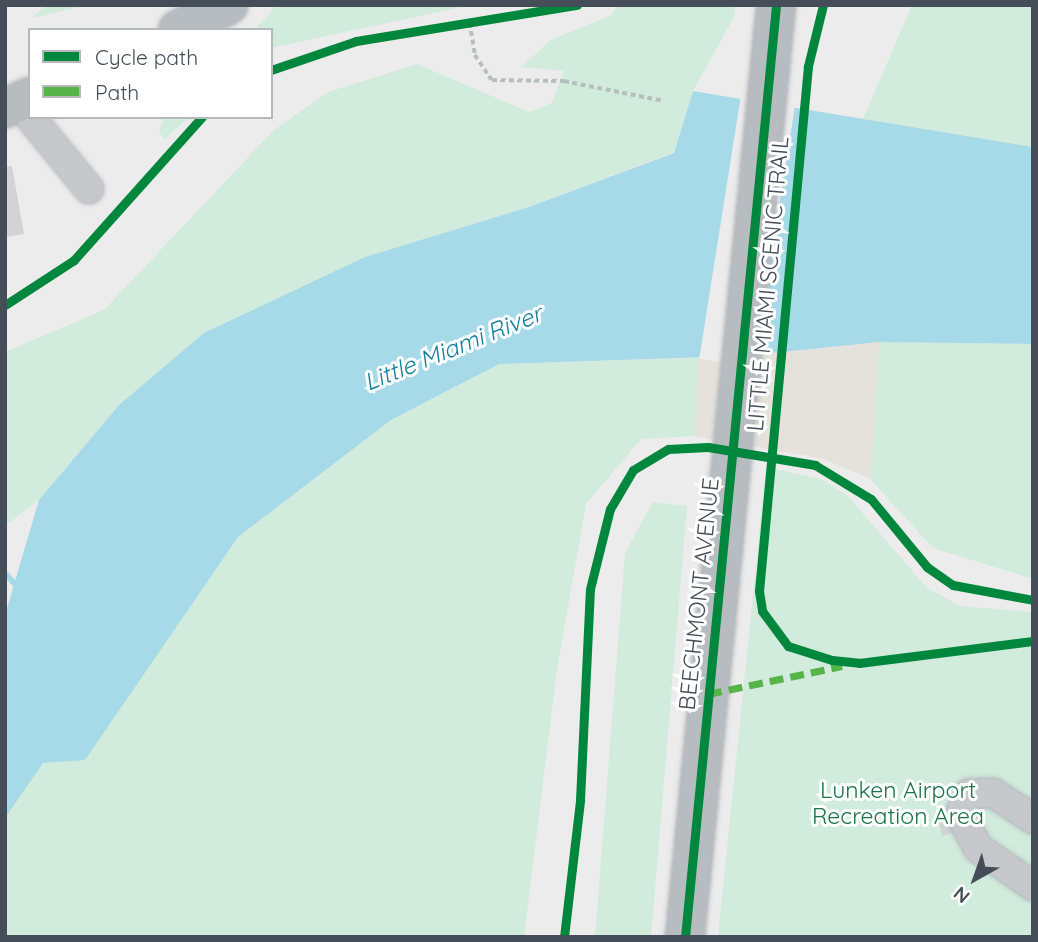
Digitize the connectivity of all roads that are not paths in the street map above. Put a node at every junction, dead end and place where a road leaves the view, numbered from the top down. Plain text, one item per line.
1 (228, 5) edge
2 (762, 5) edge
3 (776, 5) edge
4 (182, 28) edge
5 (772, 59) junction
6 (32, 119) edge
7 (89, 189) dead end
8 (1033, 819) edge
9 (1033, 886) edge
10 (685, 937) edge

1 - 4 highway
2 - 5 highway
3 - 5 highway, BEECHMONT AVENUE
5 - 10 highway, BEECHMONT AVENUE
6 - 7 lane
8 - 9 lane

